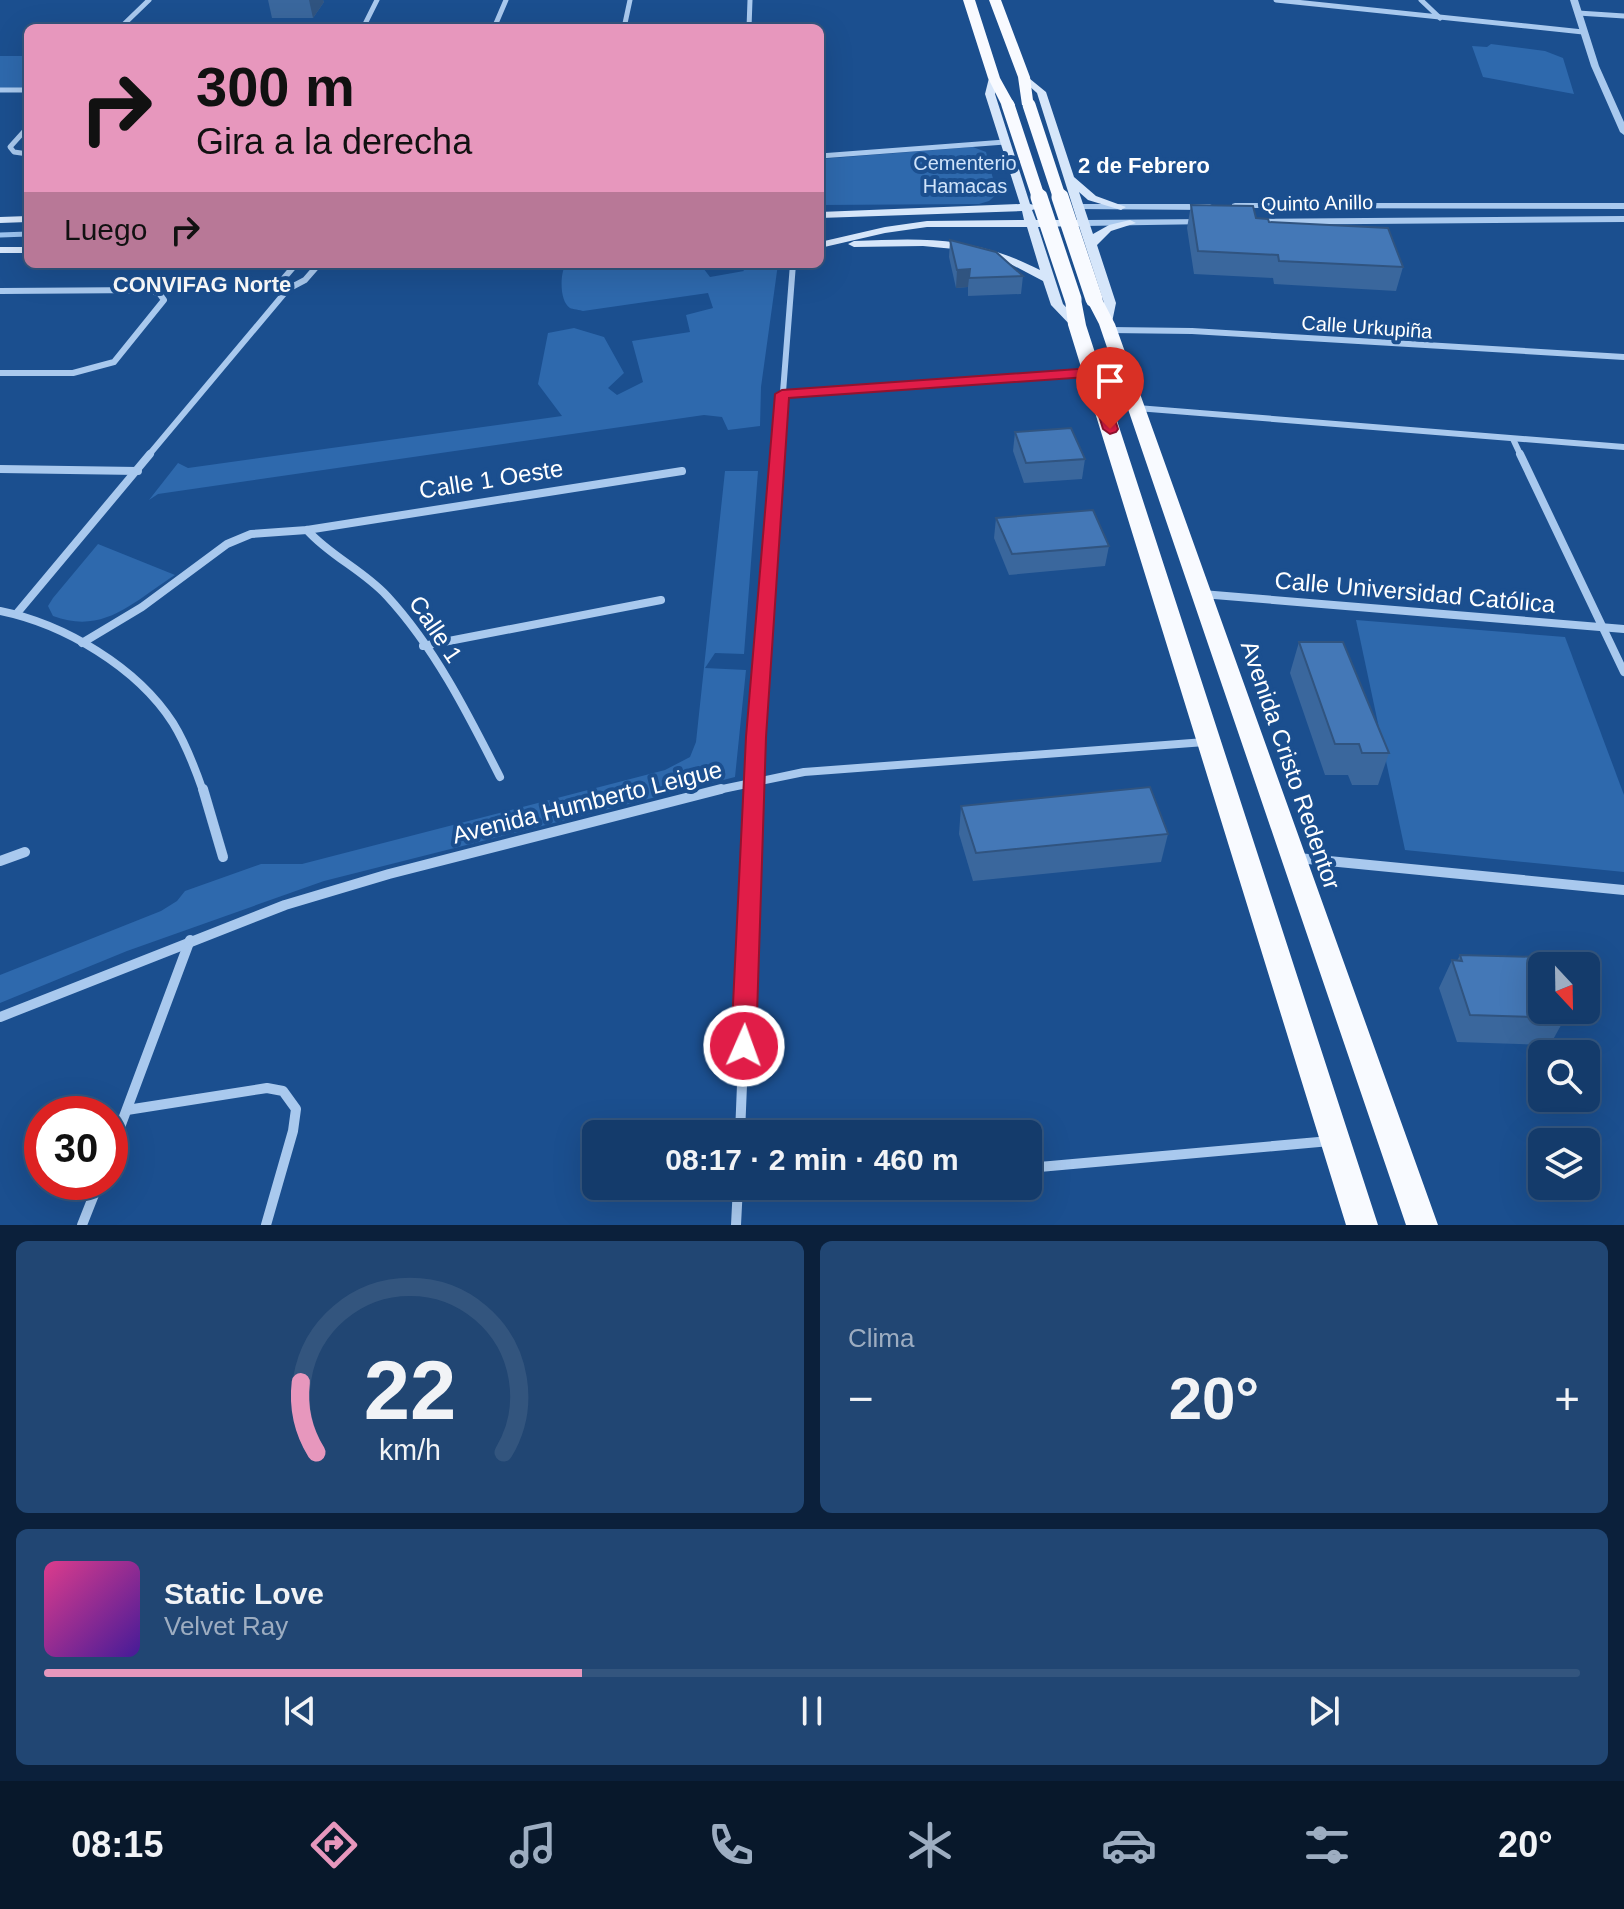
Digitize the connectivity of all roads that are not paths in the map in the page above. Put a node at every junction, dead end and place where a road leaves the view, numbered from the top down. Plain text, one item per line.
1 (377, 0) edge
2 (506, 0) edge
3 (630, 0) edge
4 (750, 0) edge
5 (969, 0) edge
6 (995, 0) edge
7 (1276, 0) edge
8 (1421, 0) edge
9 (1574, 0) edge
10 (148, 1) edge
11 (1578, 13) junction
12 (1624, 16) edge
13 (1440, 18) junction
14 (124, 24) edge
15 (365, 24) edge
16 (496, 24) edge
17 (625, 24) edge
18 (749, 24) edge
19 (1583, 32) junction
20 (1024, 77) junction
21 (994, 78) junction
22 (0, 90) edge
23 (24, 90) edge
24 (24, 131) edge
25 (1624, 132) edge
26 (1005, 142) junction
27 (24, 153) edge
28 (824, 156) edge
29 (1069, 176) junction
30 (1017, 177) junction
31 (1624, 206) edge
32 (1026, 207) junction
33 (1078, 207) junction
34 (1121, 207) junction
35 (987, 210) junction
36 (824, 215) edge
37 (24, 219) edge
38 (1624, 219) edge
39 (0, 220) edge
40 (1221, 222) edge
41 (1236, 222) edge
42 (1031, 223) junction
43 (1084, 223) junction
44 (1130, 223) junction
45 (824, 244) edge
46 (824, 245) edge
47 (1091, 245) junction
48 (1038, 246) junction
49 (0, 250) edge
50 (24, 250) edge
51 (293, 268) edge
52 (316, 268) edge
53 (793, 268) edge
54 (1049, 279) junction
55 (288, 289) junction
56 (0, 291) edge
57 (1077, 325) junction
58 (1107, 327) junction
59 (1624, 357) edge
60 (1092, 372) junction
61 (0, 373) edge
62 (782, 394) junction
63 (1136, 407) junction
64 (1513, 439) junction
65 (1624, 447) edge
66 (0, 469) edge
67 (138, 471) junction
68 (682, 471) dead end
69 (307, 530) junction
70 (1202, 594) junction
71 (661, 600) dead end
72 (0, 611) edge
73 (18, 612) junction
74 (1604, 628) junction
75 (1624, 629) edge
76 (82, 643) junction
77 (423, 646) junction
78 (1624, 672) edge
79 (1209, 742) junction
80 (500, 777) dead end
81 (754, 780) junction
82 (25, 852) dead end
83 (223, 857) dead end
84 (1293, 858) junction
85 (0, 861) edge
86 (1624, 890) edge
87 (190, 940) junction
88 (0, 1017) edge
89 (128, 1107) edge
90 (128, 1110) edge
91 (741, 1120) edge
92 (1335, 1140) junction
93 (1042, 1167) edge
94 (92, 1200) edge
95 (737, 1200) edge
96 (82, 1225) edge
97 (266, 1225) edge
98 (736, 1225) edge
99 (1362, 1225) edge
100 (1422, 1225) edge

1 - 15 street
2 - 16 street
3 - 17 street
4 - 18 street
5 - 21 highway
6 - 20 highway, Avenida Cristo Redentor
7 - 13 street
8 - 13 street
9 - 11 street
10 - 14 street
11 - 12 street
11 - 19 street
13 - 19 street
19 - 25 street
20 - 29 main road, Avenida Cristo Redentor
20 - 58 highway, Avenida Cristo Redentor, bridge
21 - 26 main road
21 - 57 highway, bridge
22 - 23 street
24 - 27 street
26 - 28 street
26 - 30 main road
29 - 30 main road
29 - 33 main road, Avenida Cristo Redentor
29 - 34 main road
30 - 32 main road
30 - 35 main road
31 - 34 street, Quinto Anillo
32 - 33 main road, Quinto Anillo
32 - 35 main road, Quinto Anillo
32 - 42 main road
33 - 34 street, Quinto Anillo
33 - 43 main road, Avenida Cristo Redentor
35 - 36 main road, Quinto Anillo
37 - 39 main road
38 - 41 street, Quinto Anillo
40 - 44 street
42 - 43 main road
42 - 45 main road
42 - 48 main road
43 - 44 street
43 - 47 main road, Avenida Cristo Redentor
44 - 47 main road
46 - 54 main road
47 - 48 main road
47 - 58 main road, Avenida Cristo Redentor
48 - 54 main road
49 - 50 main road
51 - 55 street
52 - 55 street
53 - 62 street
54 - 57 main road
55 - 67 street
56 - 61 street
57 - 60 highway
58 - 59 street, Calle Urkupiña
58 - 63 highway, Avenida Cristo Redentor
60 - 62 street
60 - 79 highway
62 - 81 street
63 - 64 street
63 - 70 highway, Avenida Cristo Redentor
64 - 65 street
64 - 74 street
66 - 67 street
67 - 73 street
68 - 69 street, Calle 1 Oeste
69 - 76 street, Calle 1 Oeste
69 - 77 street, Calle 1
70 - 74 street, Calle Universidad Católica
70 - 84 highway, Avenida Cristo Redentor
71 - 77 street
72 - 73 street
73 - 76 street
74 - 75 street, Calle Universidad Católica
74 - 78 street
76 - 83 street
77 - 80 street, Calle 1
79 - 81 street, Avenida Humberto Leigue
79 - 92 highway
81 - 87 street, Avenida Humberto Leigue
81 - 91 street
82 - 85 street
84 - 86 street
84 - 100 highway, Avenida Cristo Redentor
87 - 88 street, Avenida Humberto Leigue
87 - 89 street
90 - 97 street
92 - 93 street
92 - 99 highway
94 - 96 street
95 - 98 street

